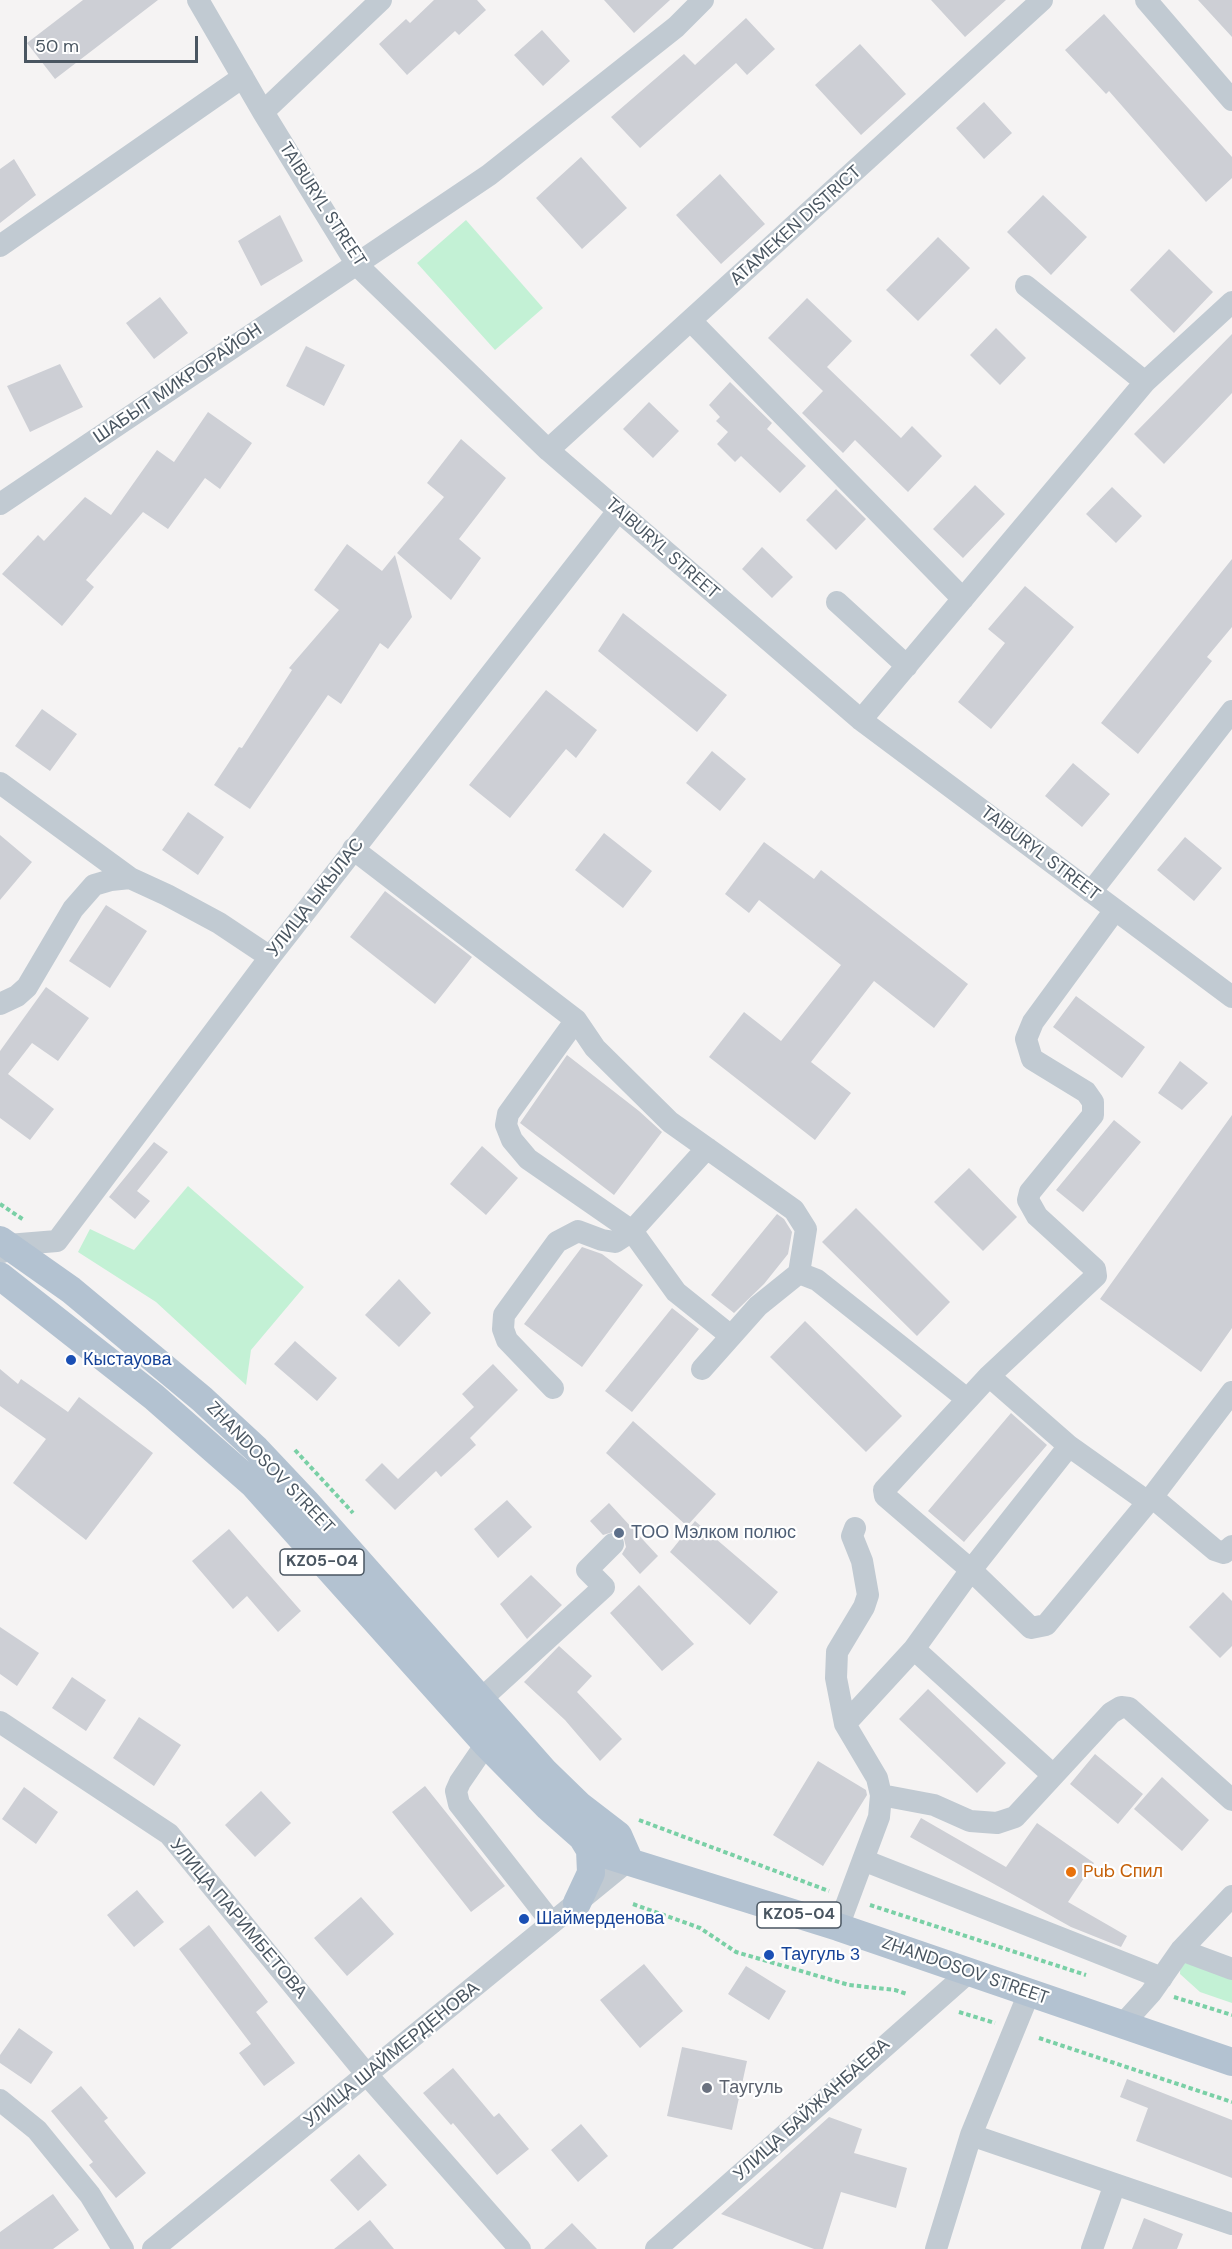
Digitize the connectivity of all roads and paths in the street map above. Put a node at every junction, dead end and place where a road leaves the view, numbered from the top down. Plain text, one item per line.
1 (198, 0) edge
2 (381, 0) edge
3 (703, 0) edge
4 (1042, 0) edge
5 (1146, 0) edge
6 (243, 77) junction
7 (1232, 100) edge
8 (263, 112) junction
9 (0, 246) edge
10 (357, 265) junction
11 (1026, 286) dead end
12 (1232, 302) edge
13 (691, 321) junction
14 (1145, 382) junction
15 (548, 450) junction
16 (0, 504) edge
17 (618, 511) junction
18 (963, 599) junction
19 (837, 603) dead end
20 (907, 666) junction
21 (1232, 711) edge
22 (861, 720) junction
23 (0, 783) edge
24 (353, 849) junction
25 (130, 878) junction
26 (1091, 892) junction
27 (1115, 910) junction
28 (270, 957) junction
29 (1232, 997) edge
30 (0, 1004) edge
31 (576, 1020) junction
32 (707, 1148) junction
33 (632, 1231) junction
34 (3, 1247) edge
35 (799, 1273) junction
36 (0, 1276) edge
37 (731, 1336) junction
38 (702, 1369) dead end
39 (989, 1376) junction
40 (553, 1388) dead end
41 (1232, 1392) edge
42 (967, 1399) junction
43 (1069, 1446) junction
44 (1152, 1497) junction
45 (855, 1528) dead end
46 (613, 1545) dead end
47 (1229, 1557) edge
48 (971, 1570) junction
49 (914, 1649) junction
50 (479, 1701) junction
51 (0, 1722) edge
52 (845, 1724) junction
53 (486, 1744) junction
54 (1053, 1775) junction
55 (881, 1795) junction
56 (1232, 1800) edge
57 (582, 1837) junction
58 (629, 1860) junction
59 (863, 1860) junction
60 (1232, 1896) edge
61 (577, 1903) junction
62 (633, 1904) dead end
63 (552, 1923) junction
64 (838, 1927) junction
65 (1181, 1950) junction
66 (1232, 1969) edge
67 (969, 1972) junction
68 (1156, 1986) junction
69 (1029, 1993) junction
70 (907, 1994) dead end
71 (949, 2008) dead end
72 (1232, 2015) edge
73 (998, 2024) dead end
74 (1123, 2024) junction
75 (1039, 2038) dead end
76 (1232, 2062) edge
77 (368, 2076) junction
78 (0, 2100) edge
79 (1232, 2102) edge
80 (971, 2135) junction
81 (1114, 2184) junction
82 (1232, 2224) edge
83 (123, 2249) edge
84 (153, 2249) edge
85 (520, 2249) edge
86 (656, 2249) edge
87 (936, 2249) edge
88 (1092, 2249) edge

1 - 6 street, TAIBURYL STREET
2 - 8 street
3 - 10 street, ШАБЫТ МИКРОРАЙОН
4 - 13 street, ATAMEKEN DISTRICT
5 - 7 street
6 - 8 street, TAIBURYL STREET
6 - 9 street
8 - 10 street, TAIBURYL STREET
10 - 15 street, TAIBURYL STREET
10 - 16 street, ШАБЫТ МИКРОРАЙОН
11 - 14 street
12 - 14 street
13 - 15 street, ATAMEKEN DISTRICT
13 - 18 street
14 - 18 street
15 - 17 street, TAIBURYL STREET
17 - 22 street, TAIBURYL STREET
17 - 24 street, УЛИЦА ЫКЫЛАС
18 - 20 street
19 - 20 street
20 - 22 street
21 - 26 street
22 - 26 street, TAIBURYL STREET
23 - 25 street
24 - 28 street, УЛИЦА ЫКЫЛАС
24 - 31 street
25 - 28 street
25 - 30 street
26 - 27 street, TAIBURYL STREET
27 - 29 street, TAIBURYL STREET
27 - 39 street
28 - 34 street, УЛИЦА ЫКЫЛАС
31 - 32 street
31 - 33 street
32 - 33 street
32 - 35 street
33 - 37 street
33 - 40 street
34 - 50 main road, ZHANDOSOV STREET / KZ05-04
35 - 37 street
35 - 42 street
36 - 53 main road, ZHANDOSOV STREET / KZ05-04
37 - 38 street
39 - 42 street
39 - 43 street
41 - 44 street
42 - 48 street
43 - 44 street
43 - 48 street
44 - 47 street
44 - 48 street
45 - 52 street
46 - 50 street
48 - 49 street
49 - 52 street
49 - 54 street
50 - 58 main road, ZHANDOSOV STREET / KZ05-04
51 - 77 street, УЛИЦА ПАРИМБЕТОВА
52 - 55 street
53 - 57 main road, ZHANDOSOV STREET / KZ05-04
53 - 63 street
54 - 55 street
54 - 56 street
55 - 59 street
57 - 58 main road, ZHANDOSOV STREET / KZ05-04
57 - 61 main road
58 - 61 street, УЛИЦА ШАЙМЕРДЕНОВА
58 - 64 main road, ZHANDOSOV STREET / KZ05-04
59 - 64 street
59 - 68 street
60 - 65 street
61 - 63 street, УЛИЦА ШАЙМЕРДЕНОВА
62 - 70 path
63 - 77 street, УЛИЦА ШАЙМЕРДЕНОВА
64 - 67 main road, ZHANDOSOV STREET / KZ05-04
65 - 66 street
65 - 68 street
67 - 69 main road, ZHANDOSOV STREET / KZ05-04
67 - 86 street, УЛИЦА БАЙЖАНБАЕВА
68 - 72 path
68 - 74 street
69 - 74 main road, ZHANDOSOV STREET / KZ05-04
69 - 80 street
71 - 73 path
74 - 76 main road, ZHANDOSOV STREET / KZ05-04
75 - 79 path
77 - 84 street, УЛИЦА ШАЙМЕРДЕНОВА
77 - 85 street, УЛИЦА ПАРИМБЕТОВА
78 - 83 street
80 - 81 street
80 - 87 street
81 - 82 street
81 - 88 street

